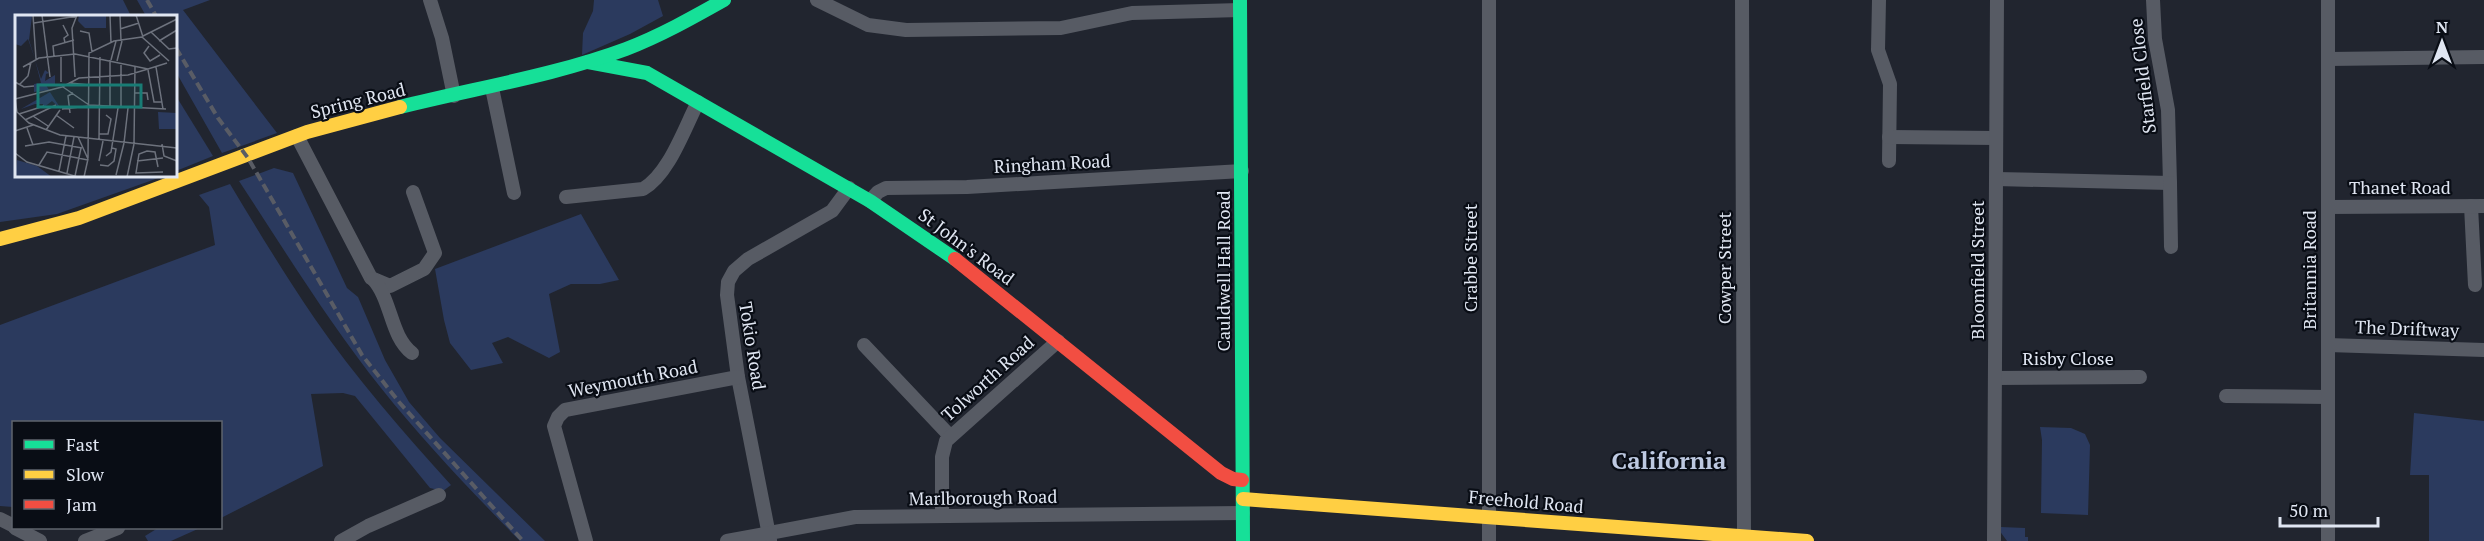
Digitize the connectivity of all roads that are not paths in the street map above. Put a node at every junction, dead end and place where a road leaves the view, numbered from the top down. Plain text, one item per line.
1 (430, 0) edge
2 (724, 0) edge
3 (817, 0) edge
4 (1490, 0) edge
5 (1742, 0) edge
6 (1879, 0) edge
7 (1997, 0) edge
8 (2153, 0) edge
9 (2328, 0) edge
10 (1240, 5) edge
11 (1130, 7) edge
12 (642, 42) junction
13 (2484, 57) edge
14 (2329, 59) junction
15 (588, 62) junction
16 (647, 73) junction
17 (492, 88) junction
18 (454, 96) junction
19 (698, 102) junction
20 (297, 136) junction
21 (1889, 137) junction
22 (1996, 138) junction
23 (1889, 161) dead end
24 (1242, 171) junction
25 (1996, 179) junction
26 (2170, 183) junction
27 (849, 188) junction
28 (413, 192) dead end
29 (514, 193) dead end
30 (566, 197) dead end
31 (870, 201) junction
32 (2478, 206) edge
33 (2328, 207) junction
34 (0, 239) edge
35 (2171, 248) dead end
36 (371, 278) junction
37 (2475, 285) dead end
38 (1058, 341) junction
39 (864, 345) dead end
40 (2328, 345) junction
41 (2484, 350) edge
42 (412, 353) dead end
43 (738, 377) junction
44 (2140, 377) dead end
45 (1996, 378) junction
46 (2226, 396) dead end
47 (2328, 397) junction
48 (950, 436) junction
49 (1242, 480) junction
50 (440, 495) dead end
51 (1243, 499) junction
52 (1243, 513) junction
53 (942, 516) junction
54 (1489, 516) junction
55 (17, 529) edge
56 (1744, 536) junction
57 (770, 537) edge
58 (105, 538) edge
59 (349, 540) edge
60 (38, 541) edge
61 (85, 541) edge
62 (586, 541) edge
63 (727, 541) edge
64 (1243, 541) edge
65 (1489, 541) edge
66 (1807, 541) edge
67 (1994, 541) edge
68 (2328, 541) edge

1 - 18 street
2 - 12 street, Spring Road
3 - 11 street
4 - 54 street, Crabbe Street
5 - 56 street, Cowper Street
6 - 21 street
7 - 22 street, Bloomfield Street
8 - 26 street, Starfield Close
9 - 14 street, Britannia Road
10 - 11 street
10 - 24 street, Cauldwell Hall Road
12 - 15 street, Spring Road
12 - 16 street
13 - 14 street
14 - 33 street, Britannia Road
15 - 16 street, St John's Road
15 - 17 street, Spring Road
16 - 19 street, St John's Road
17 - 18 street, Spring Road
17 - 29 street
18 - 20 street, Spring Road
19 - 27 street, St John's Road
19 - 30 street
20 - 34 street, Spring Road
20 - 36 street
21 - 22 street
21 - 23 street
22 - 25 street, Bloomfield Street
24 - 31 street, Ringham Road
24 - 49 street, Cauldwell Hall Road
25 - 26 street
25 - 45 street, Bloomfield Street
26 - 35 street, Starfield Close
27 - 31 street, St John's Road
27 - 43 street, Tokio Road
28 - 36 street
31 - 38 street, St John's Road
32 - 33 street, Thanet Road
32 - 37 street, Thanet Road
33 - 40 street, Britannia Road
36 - 42 street
38 - 48 street, Tolworth Road
38 - 49 street, St John's Road
39 - 48 street
40 - 41 street, The Driftway
40 - 47 street, Britannia Road
43 - 57 street, Tokio Road
43 - 62 street, Weymouth Road
44 - 45 street, Risby Close
45 - 67 street, Bloomfield Street
46 - 47 street
47 - 68 street, Britannia Road
48 - 53 street, Tolworth Road
49 - 51 street, Cauldwell Hall Road
50 - 59 street
51 - 52 street, Cauldwell Hall Road
51 - 54 street, Freehold Road
52 - 53 street, Marlborough Road
52 - 64 street, Cauldwell Hall Road
53 - 57 street, Marlborough Road
54 - 56 street, Freehold Road
54 - 65 street, Crabbe Street
55 - 60 street
56 - 66 street, Freehold Road
57 - 63 street, Marlborough Road
58 - 61 street

